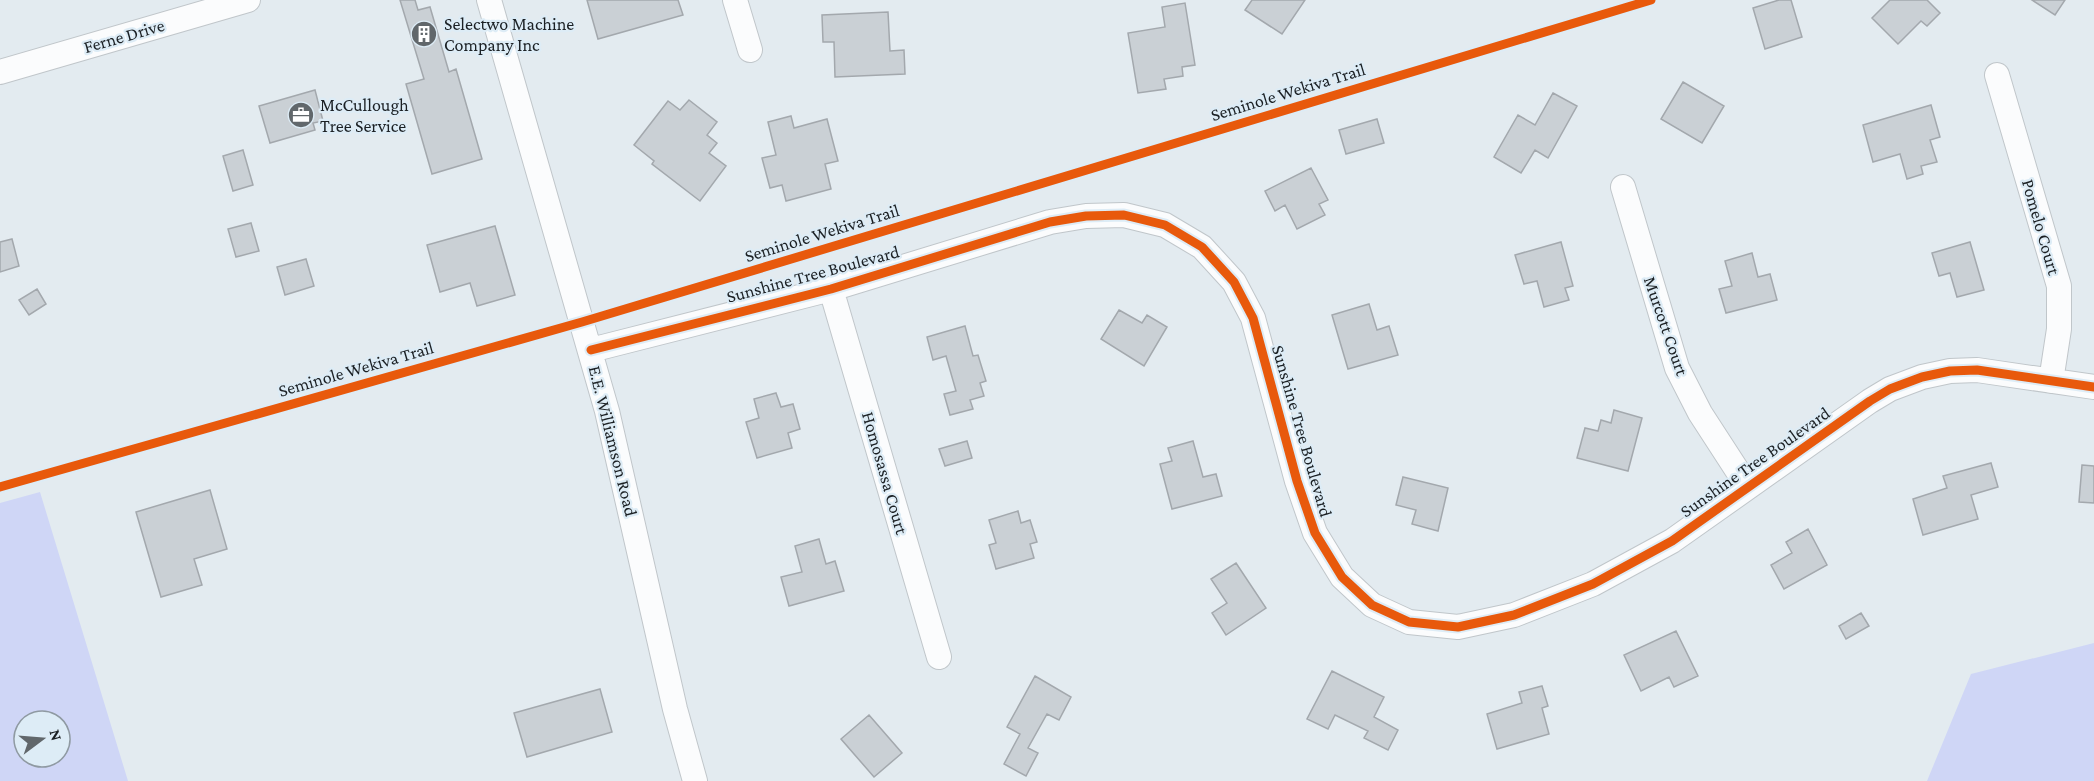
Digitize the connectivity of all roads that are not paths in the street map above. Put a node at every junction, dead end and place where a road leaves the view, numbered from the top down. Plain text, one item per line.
1 (248, 0) edge
2 (489, 0) edge
3 (735, 0) edge
4 (750, 50) dead end
5 (0, 72) edge
6 (1997, 75) dead end
7 (1623, 187) dead end
8 (831, 289) junction
9 (591, 350) junction
10 (2051, 381) junction
11 (2094, 387) edge
12 (1748, 488) junction
13 (939, 657) dead end
14 (695, 781) edge

1 - 5 street, Ferne Drive
2 - 9 street, E.E. Williamson Road
3 - 4 street
6 - 10 street, Pomelo Court
7 - 12 street, Murcott Court
8 - 9 street, Sunshine Tree Boulevard
8 - 12 street, Sunshine Tree Boulevard
8 - 13 street, Homosassa Court
9 - 14 street, E.E. Williamson Road
10 - 11 street, Sunshine Tree Boulevard
10 - 12 street, Sunshine Tree Boulevard

